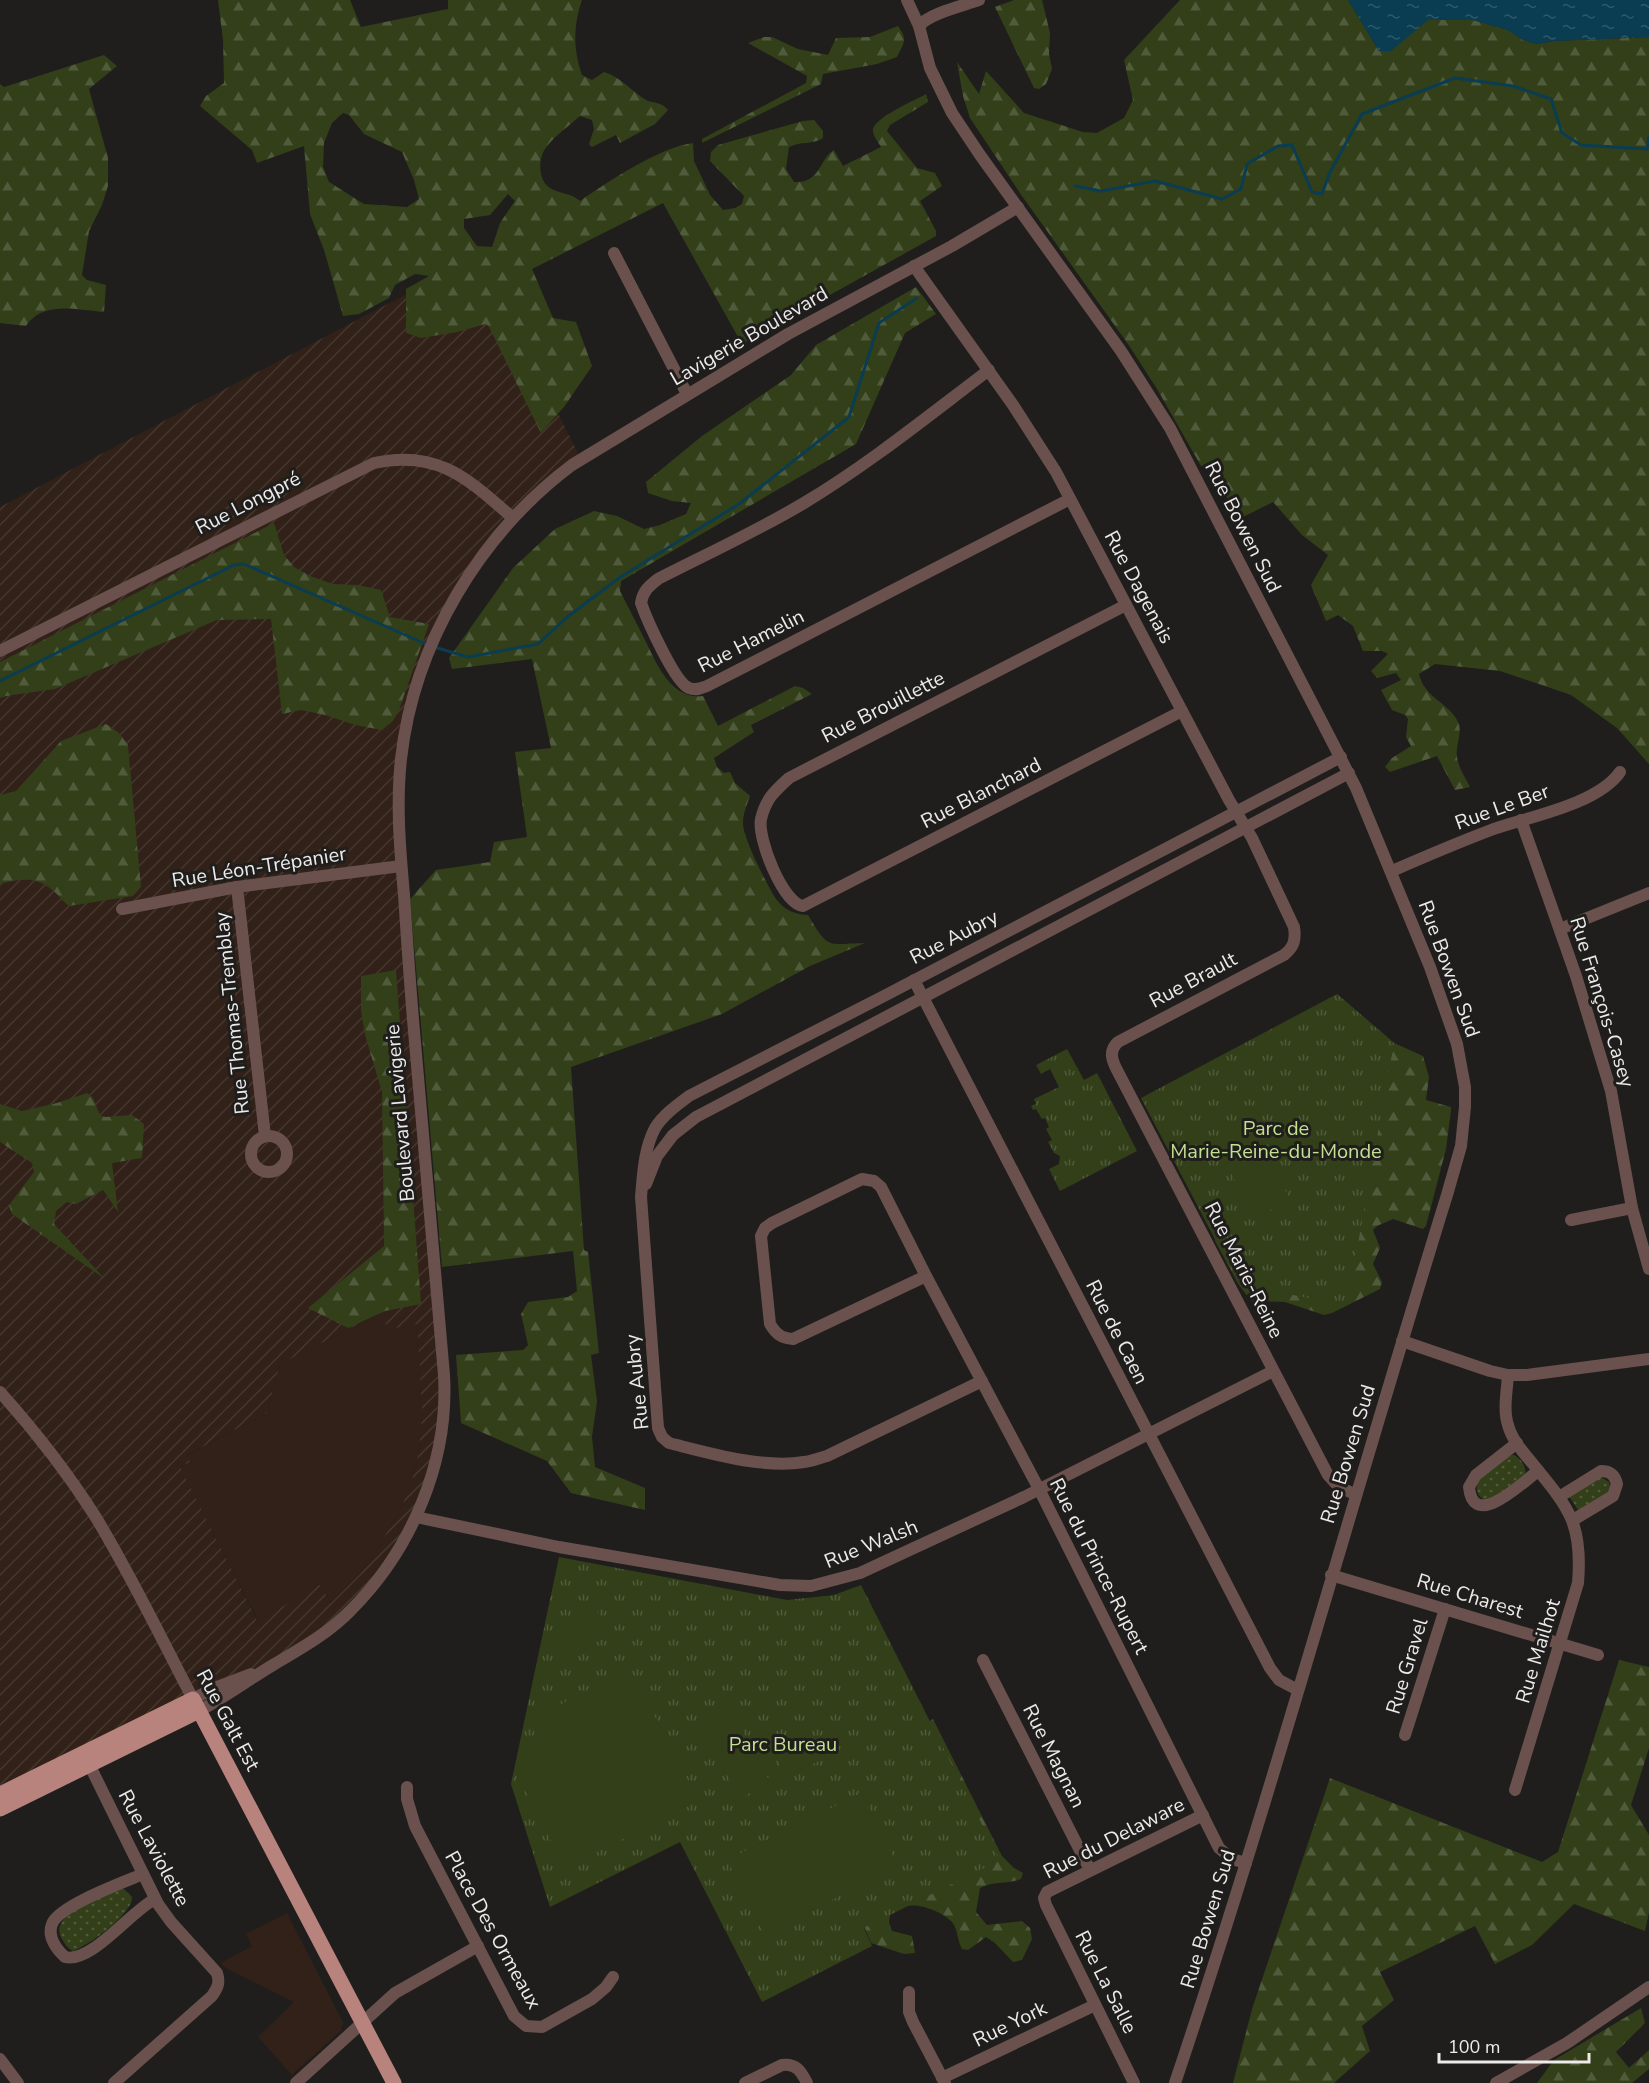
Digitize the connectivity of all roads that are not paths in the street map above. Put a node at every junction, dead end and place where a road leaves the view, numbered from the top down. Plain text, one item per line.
1 (907, 0) edge
2 (979, 0) edge
3 (919, 26) junction
4 (1018, 207) junction
5 (614, 253) dead end
6 (914, 266) junction
7 (989, 370) junction
8 (687, 394) junction
9 (1070, 498) junction
10 (513, 518) junction
11 (1126, 604) junction
12 (0, 651) edge
13 (1182, 711) junction
14 (1341, 758) junction
15 (1620, 772) dead end
16 (1349, 773) junction
17 (1237, 813) junction
18 (1521, 820) junction
19 (1245, 826) junction
20 (401, 866) junction
21 (1392, 871) junction
22 (237, 887) junction
23 (1649, 893) edge
24 (796, 905) joint
25 (122, 909) dead end
26 (1560, 929) junction
27 (1294, 944) joint
28 (914, 980) junction
29 (923, 997) junction
30 (1112, 1051) joint
31 (265, 1136) dead end
32 (641, 1197) junction
33 (1632, 1208) junction
34 (1571, 1220) dead end
35 (1649, 1269) edge
36 (926, 1276) junction
37 (1402, 1341) junction
38 (1649, 1359) edge
39 (1273, 1371) junction
40 (1508, 1375) junction
41 (982, 1381) junction
42 (0, 1392) edge
43 (1149, 1435) junction
44 (1516, 1443) junction
45 (1538, 1471) junction
46 (1039, 1489) junction
47 (1356, 1495) junction
48 (1559, 1497) junction
49 (416, 1517) junction
50 (1573, 1520) junction
51 (1331, 1575) junction
52 (1445, 1609) junction
53 (1560, 1645) junction
54 (1598, 1655) dead end
55 (983, 1660) dead end
56 (1298, 1690) junction
57 (196, 1705) junction
58 (1406, 1735) dead end
59 (86, 1759) junction
60 (407, 1787) dead end
61 (1515, 1790) dead end
62 (0, 1794) edge
63 (0, 1809) edge
64 (1203, 1815) junction
65 (1246, 1863) junction
66 (1090, 1870) junction
67 (143, 1874) junction
68 (1044, 1898) joint
69 (155, 1899) junction
70 (478, 1946) junction
71 (613, 1977) dead end
72 (1649, 1987) edge
73 (909, 1992) dead end
74 (1095, 2005) junction
75 (362, 2024) junction
76 (0, 2060) edge
77 (943, 2080) edge
78 (18, 2083) edge
79 (114, 2083) edge
80 (296, 2083) edge
81 (394, 2083) edge
82 (745, 2083) edge
83 (807, 2083) edge
84 (1134, 2083) edge
85 (1175, 2083) edge
86 (1496, 2083) edge

1 - 3 street, Rue Bowen Sud
2 - 3 street
3 - 4 street, Rue Bowen Sud
4 - 6 street, Lavigerie Boulevard
4 - 14 street, Rue Bowen Sud
5 - 8 street
6 - 7 street, Rue Dagenais
6 - 8 street, Lavigerie Boulevard
7 - 9 street, Rue Dagenais
7 - 9 street, Rue Hamelin
8 - 10 street, Lavigerie Boulevard
9 - 11 street, Rue Dagenais
10 - 12 street, Rue Longpré
10 - 20 street, Boulevard Lavigerie
11 - 13 street, Rue Dagenais
11 - 24 street, Rue Brouillette
13 - 17 street, Rue Dagenais
13 - 24 street, Rue Blanchard
14 - 16 street, Rue Bowen Sud
14 - 17 street, Rue Aubry
15 - 18 street, Rue Le Ber
16 - 19 street, Rue Aubry
16 - 21 street, Rue Bowen Sud
17 - 19 street, Rue Dagenais
17 - 28 street, Rue Aubry
18 - 21 street, Rue Le Ber
18 - 26 street, Rue François-Casey
19 - 27 street, Rue Dagenais
19 - 29 street, Rue Aubry
20 - 22 street, Rue Léon-Trépanier
20 - 49 street, Boulevard Lavigerie
21 - 37 street, Rue Bowen Sud
22 - 25 street, Rue Léon-Trépanier
22 - 31 street, Rue Thomas-Tremblay
23 - 26 street
26 - 33 street, Rue François-Casey
27 - 30 street, Rue Brault
28 - 29 street, Rue de Caen
28 - 32 street, Rue Aubry
29 - 32 street, Rue Aubry
29 - 43 street, Rue de Caen
30 - 39 street, Rue Marie-Reine
32 - 41 street, Rue Aubry
33 - 34 street
33 - 35 street, Rue François-Casey
36 - 36 street, Rue du Prince-Rupert
36 - 41 street, Rue du Prince-Rupert
37 - 40 street
37 - 47 street, Rue Bowen Sud
38 - 40 street
39 - 43 street, Rue Walsh
39 - 47 street, Rue Marie-Reine
40 - 44 street, Rue Mailhot
41 - 46 street, Rue du Prince-Rupert
42 - 57 street, Rue Galt Est
43 - 46 street, Rue Walsh
43 - 56 street, Rue de Caen
44 - 45 street, Rue Mailhot
44 - 45 street
45 - 48 street, Rue Mailhot
46 - 49 street, Rue Walsh
46 - 64 street, Rue du Prince-Rupert
47 - 51 street, Rue Bowen Sud
48 - 50 street, Rue Mailhot
48 - 50 street
49 - 57 street, Boulevard Lavigerie
50 - 53 street, Rue Mailhot
51 - 52 street, Rue Charest
51 - 56 street, Rue Bowen Sud
52 - 53 street, Rue Charest
52 - 58 street, Rue Gravel
53 - 54 street, Rue Charest
53 - 61 street, Rue Mailhot
55 - 66 street, Rue Magnan
56 - 65 street, Rue Bowen Sud
57 - 59 main road, Boulevard Lavigerie
57 - 75 main road, Rue Galt Est
59 - 62 main road, Boulevard Lavigerie
59 - 63 main road, Boulevard Lavigerie
59 - 67 street, Rue Laviolette
60 - 70 street, Place Des Ormeaux
64 - 65 street, Rue du Prince-Rupert
64 - 66 street, Rue du Delaware
65 - 85 street, Rue Bowen Sud
66 - 68 street, Rue du Delaware
67 - 69 street, Rue Laviolette
67 - 69 street
68 - 74 street, Rue La Salle
69 - 79 street, Rue Laviolette
70 - 71 street, Place Des Ormeaux
70 - 75 street
72 - 86 street
73 - 77 street
74 - 77 street, Rue York
74 - 84 street, Rue La Salle
75 - 80 street
75 - 81 main road, Rue Galt Est
76 - 78 street
82 - 83 street

